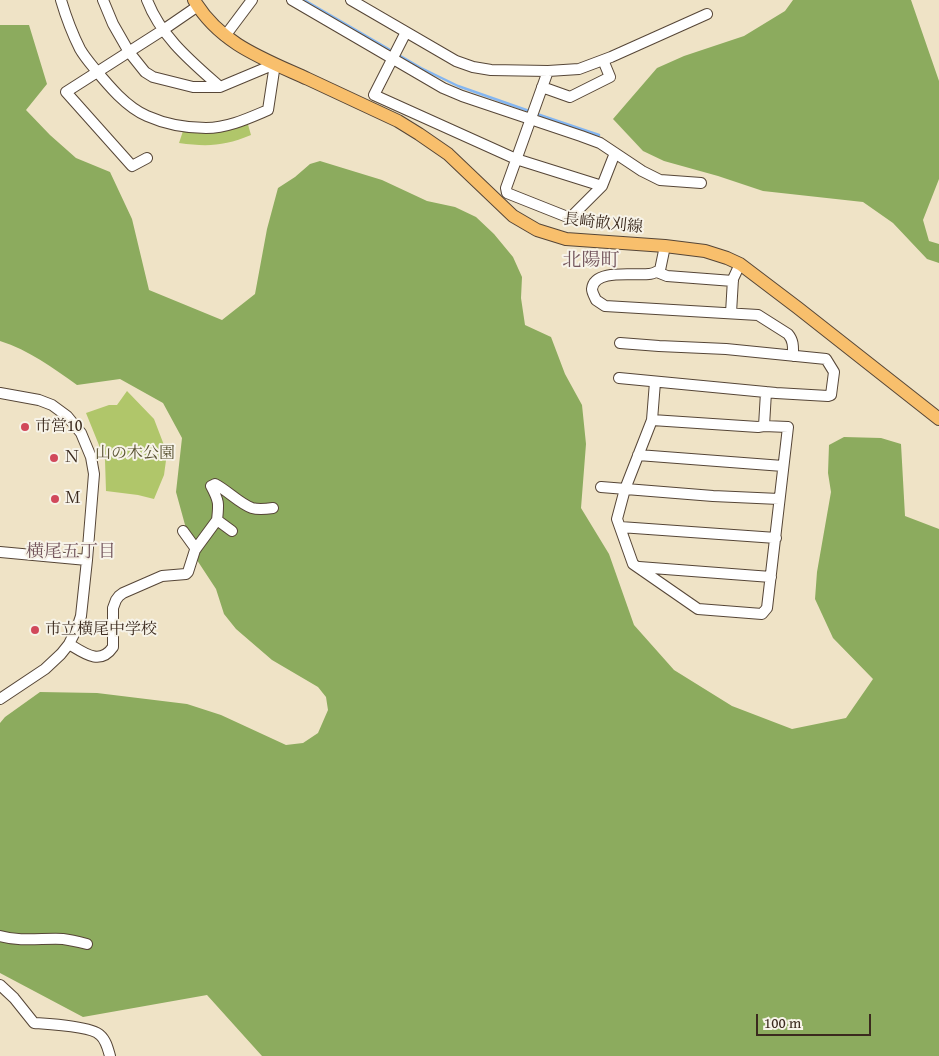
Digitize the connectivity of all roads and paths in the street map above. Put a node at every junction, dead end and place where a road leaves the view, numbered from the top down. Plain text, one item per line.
1 (61, 0) edge
2 (103, 0) edge
3 (147, 0) edge
4 (252, 0) edge
5 (292, 0) edge
6 (351, 0) edge
7 (196, 3) edge
8 (707, 14) dead end
9 (163, 30) junction
10 (406, 32) junction
11 (225, 36) junction
12 (129, 52) junction
13 (394, 55) junction
14 (603, 60) junction
15 (275, 64) junction
16 (548, 71) junction
17 (98, 72) junction
18 (220, 87) junction
19 (542, 87) junction
20 (533, 115) junction
21 (615, 153) junction
22 (147, 158) dead end
23 (516, 159) junction
24 (701, 183) dead end
25 (602, 186) junction
26 (665, 246) junction
27 (740, 264) junction
28 (656, 272) junction
29 (733, 281) junction
30 (731, 312) junction
31 (620, 343) dead end
32 (793, 356) junction
33 (619, 378) dead end
34 (655, 382) junction
35 (766, 392) junction
36 (0, 393) edge
37 (939, 419) edge
38 (652, 420) junction
39 (764, 426) junction
40 (638, 455) junction
41 (783, 466) junction
42 (601, 487) dead end
43 (625, 489) junction
44 (779, 499) junction
45 (273, 508) dead end
46 (216, 520) junction
47 (620, 527) junction
48 (232, 530) dead end
49 (183, 531) dead end
50 (776, 538) junction
51 (196, 548) junction
52 (0, 552) edge
53 (87, 560) junction
54 (638, 567) junction
55 (771, 577) junction
56 (69, 644) junction
57 (0, 699) edge
58 (0, 936) edge
59 (87, 944) dead end
60 (0, 985) edge
61 (110, 1056) edge

1 - 17 street
2 - 12 street
3 - 9 street
4 - 11 street
5 - 13 street
6 - 10 street
7 - 9 street
7 - 11 main road, 長崎畝刈線
8 - 14 street
9 - 12 street
9 - 18 street
10 - 13 street
10 - 16 street
11 - 15 main road, 長崎畝刈線
12 - 17 street
12 - 18 street
13 - 20 street
13 - 23 street
14 - 16 street
14 - 19 street
15 - 17 street
15 - 18 street
15 - 26 main road, 長崎畝刈線
16 - 19 street
17 - 22 street
19 - 20 street
20 - 21 street
20 - 23 street
21 - 24 street
21 - 25 street
23 - 25 street
23 - 25 street
26 - 27 main road, 長崎畝刈線
26 - 28 street
27 - 29 street
27 - 37 main road, 長崎畝刈線
28 - 29 street
28 - 30 street
29 - 30 street
30 - 32 street
31 - 32 street
32 - 35 street
33 - 34 street
34 - 35 street
34 - 38 street
35 - 39 street
36 - 53 street
38 - 39 street
38 - 40 street
39 - 41 street
40 - 41 street
40 - 43 street
41 - 44 street
42 - 43 street
43 - 44 street
43 - 47 street
44 - 50 street
45 - 46 street
46 - 48 street
46 - 51 street
47 - 50 street
47 - 54 street
49 - 51 street
50 - 55 street
51 - 56 street
52 - 53 street
53 - 56 street
54 - 55 street
54 - 55 street
56 - 57 street
58 - 59 street
60 - 61 street

